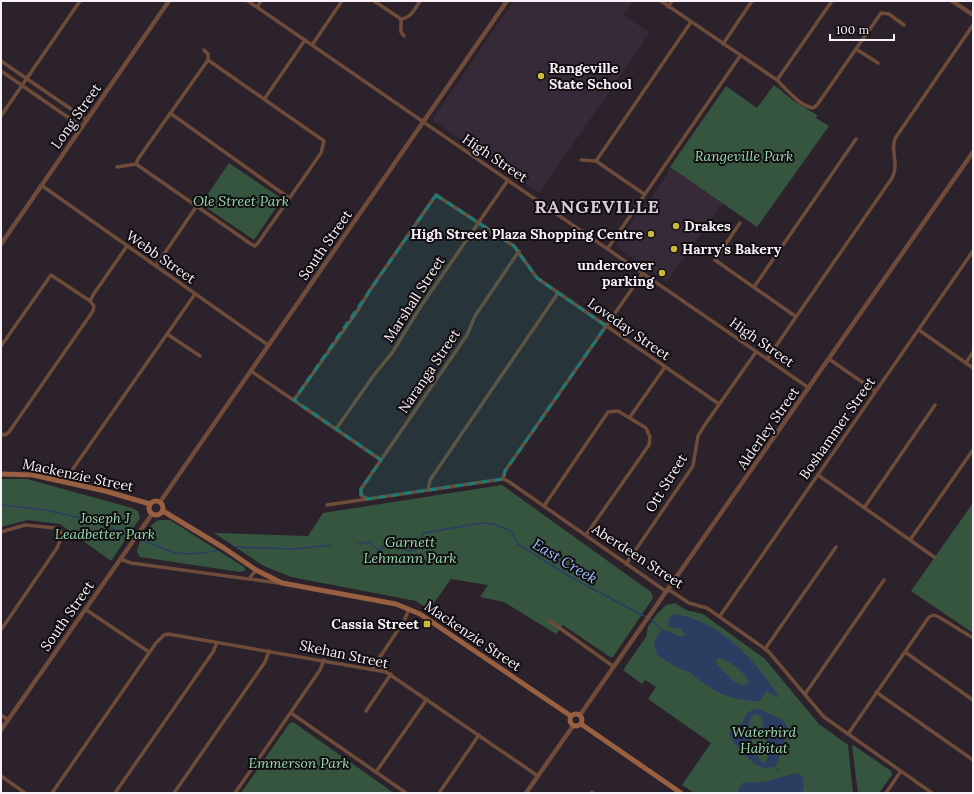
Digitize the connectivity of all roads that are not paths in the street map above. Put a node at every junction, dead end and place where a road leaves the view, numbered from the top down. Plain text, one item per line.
1 (80, 1) edge
2 (169, 1) edge
3 (248, 1) edge
4 (261, 1) edge
5 (342, 1) edge
6 (374, 1) edge
7 (420, 1) edge
8 (507, 1) edge
9 (661, 1) edge
10 (672, 1) edge
11 (752, 1) edge
12 (832, 1) edge
13 (952, 1) edge
14 (668, 6) junction
15 (257, 7) junction
16 (973, 16) edge
17 (401, 19) junction
18 (691, 22) junction
19 (904, 25) dead end
20 (973, 25) edge
21 (404, 36) dead end
22 (304, 40) junction
23 (312, 44) junction
24 (723, 44) junction
25 (856, 49) junction
26 (204, 50) dead end
27 (740, 56) junction
28 (208, 60) junction
29 (1, 61) edge
30 (878, 63) dead end
31 (1, 71) edge
32 (27, 78) junction
33 (777, 80) junction
34 (22, 85) junction
35 (265, 98) junction
36 (170, 113) junction
37 (1, 116) edge
38 (87, 120) junction
39 (422, 122) junction
40 (82, 127) junction
41 (856, 139) dead end
42 (973, 152) edge
43 (581, 160) dead end
44 (596, 161) junction
45 (136, 164) junction
46 (117, 167) dead end
47 (508, 180) junction
48 (41, 185) junction
49 (644, 194) junction
50 (289, 198) junction
51 (196, 207) junction
52 (479, 222) junction
53 (740, 222) dead end
54 (1, 244) edge
55 (127, 246) junction
56 (608, 248) junction
57 (519, 251) junction
58 (973, 251) edge
59 (156, 266) junction
60 (643, 273) junction
61 (754, 287) junction
62 (558, 293) junction
63 (195, 294) junction
64 (90, 301) junction
65 (795, 316) junction
66 (606, 326) junction
67 (919, 330) junction
68 (167, 334) junction
69 (268, 345) junction
70 (1, 346) edge
71 (756, 352) junction
72 (973, 352) edge
73 (200, 356) dead end
74 (767, 358) junction
75 (829, 359) junction
76 (966, 363) junction
77 (665, 367) junction
78 (973, 368) edge
79 (251, 371) junction
80 (809, 388) junction
81 (875, 391) junction
82 (294, 400) junction
83 (719, 404) junction
84 (935, 405) dead end
85 (630, 417) junction
86 (336, 429) junction
87 (3, 434) edge
88 (973, 450) edge
89 (381, 460) junction
90 (1, 474) edge
91 (818, 475) junction
92 (503, 479) junction
93 (66, 482) junction
94 (428, 490) junction
95 (368, 499) junction
96 (160, 502) junction
97 (150, 504) junction
98 (328, 505) dead end
99 (544, 506) junction
100 (864, 508) junction
101 (163, 512) junction
102 (152, 514) junction
103 (1, 532) edge
104 (586, 535) junction
105 (910, 540) junction
106 (836, 547) dead end
107 (934, 557) dead end
108 (120, 559) junction
109 (626, 564) junction
110 (256, 570) junction
111 (249, 579) junction
112 (884, 580) dead end
113 (282, 583) junction
114 (668, 591) junction
115 (86, 609) junction
116 (409, 609) junction
117 (720, 616) junction
118 (550, 621) dead end
119 (1, 630) edge
120 (973, 638) edge
121 (217, 643) junction
122 (765, 648) junction
123 (269, 651) junction
124 (150, 652) junction
125 (904, 652) junction
126 (380, 655) junction
127 (324, 660) junction
128 (614, 667) junction
129 (372, 669) junction
130 (386, 672) junction
131 (391, 674) junction
132 (876, 692) junction
133 (805, 694) junction
134 (427, 699) junction
135 (973, 700) edge
136 (366, 711) dead end
137 (291, 713) junction
138 (1, 715) edge
139 (571, 716) junction
140 (580, 716) junction
141 (8, 720) junction
142 (582, 724) junction
143 (573, 726) junction
144 (1, 730) edge
145 (848, 734) junction
146 (479, 735) junction
147 (973, 760) edge
148 (901, 771) junction
149 (376, 772) junction
150 (1, 776) edge
151 (538, 776) junction
152 (25, 793) edge
153 (52, 793) edge
154 (115, 793) edge
155 (174, 793) edge
156 (235, 793) edge
157 (406, 793) edge
158 (439, 793) edge
159 (526, 793) edge
160 (681, 793) edge
161 (886, 793) edge
162 (932, 793) edge

1 - 32 street
2 - 38 street, Long Street
3 - 15 street, High Street
4 - 15 street
5 - 23 street
6 - 17 street
7 - 17 street
8 - 39 street, South Street
9 - 14 street
10 - 14 street
11 - 24 street
12 - 33 street
13 - 16 street
14 - 18 street
15 - 22 street, High Street
17 - 21 street
18 - 24 street
18 - 44 street
19 - 25 street
20 - 65 street
22 - 23 street, High Street
22 - 35 street
23 - 39 street, High Street
24 - 27 street
25 - 30 street
25 - 33 street
26 - 28 street
27 - 33 street
27 - 49 street
28 - 35 street
28 - 36 street
29 - 32 street
31 - 34 street
32 - 34 street
32 - 38 street
34 - 37 street
34 - 40 street
35 - 50 street
36 - 45 street
36 - 50 street
38 - 40 street, Long Street
39 - 47 street, High Street
39 - 69 street, South Street
40 - 48 street, Long Street
41 - 61 street
42 - 75 street, Alderley Street
43 - 44 street
44 - 49 street
45 - 46 street
45 - 51 street
47 - 52 street, Marshall Street
47 - 56 street, High Street
48 - 54 street, Long Street
48 - 55 street, Webb Street
49 - 56 street
50 - 51 street
51 - 59 street
52 - 57 street, Loveday Street
52 - 82 street, Loveday Street
52 - 86 street, Marshall Street
53 - 61 street
55 - 59 street, Webb Street
55 - 64 street
56 - 60 street, High Street
57 - 62 street, Loveday Street
57 - 89 street, Naranga Street
58 - 67 street, Boshammer Street
59 - 63 street, Webb Street
60 - 66 street
60 - 71 street, High Street
61 - 65 street
62 - 66 street, Loveday Street
62 - 94 street
63 - 68 street
63 - 69 street, Webb Street
64 - 70 street
64 - 87 street
65 - 74 street
66 - 77 street, Loveday Street
66 - 92 street
67 - 76 street
67 - 81 street, Boshammer Street
68 - 73 street
68 - 93 street
69 - 79 street, South Street
71 - 74 street, High Street
71 - 83 street, Ott Street
72 - 76 street
74 - 80 street, High Street
75 - 80 street, Alderley Street
75 - 81 street
76 - 78 street
77 - 83 street, Loveday Street
77 - 85 street
79 - 82 street
79 - 96 street, South Street
80 - 114 street, Alderley Street
81 - 91 street, Boshammer Street
82 - 86 street
83 - 109 street, Ott Street
84 - 100 street
85 - 99 street
85 - 104 street
86 - 89 street
88 - 105 street
89 - 95 street, Naranga Street
90 - 93 main road, Mackenzie Street
91 - 100 street
91 - 117 street, Boshammer Street
92 - 94 street
92 - 99 street, Aberdeen Street
93 - 97 main road, Mackenzie Street
94 - 95 street
95 - 98 street
96 - 97 main road
96 - 101 main road
97 - 102 main road
99 - 104 street, Aberdeen Street
100 - 105 street
101 - 102 main road
101 - 110 main road, Mackenzie Street
102 - 108 street, South Street
103 - 119 street
104 - 109 street, Aberdeen Street
105 - 107 street
106 - 122 street
108 - 111 street, Mackenzie Street
108 - 115 street, South Street
109 - 114 street, Aberdeen Street
110 - 111 street
110 - 113 main road, Mackenzie Street
111 - 113 street, Mackenzie Street
112 - 133 street
113 - 116 main road, Mackenzie Street
114 - 117 street, Aberdeen Street
114 - 128 street, Alderley Street
115 - 124 street
115 - 141 street, South Street
116 - 126 street
116 - 139 main road, Mackenzie Street
117 - 122 street, Aberdeen Street
118 - 128 street
120 - 125 street
121 - 123 street, Skehan Street
121 - 124 street, Skehan Street
121 - 154 street
122 - 133 street, Aberdeen Street
123 - 127 street, Skehan Street
123 - 155 street
124 - 153 street
125 - 132 street
125 - 135 street
126 - 129 street
126 - 130 street
127 - 129 street, Skehan Street
127 - 137 street
128 - 140 street, Alderley Street
129 - 130 street, Skehan Street
130 - 131 street, Skehan Street
131 - 134 street, Skehan Street
131 - 136 street
132 - 145 street
132 - 147 street
133 - 145 street, Aberdeen Street
134 - 146 street, Skehan Street
134 - 149 street
137 - 149 street
137 - 156 street
138 - 141 street
139 - 140 main road
139 - 143 main road
140 - 142 main road
141 - 144 street, South Street
142 - 143 main road
142 - 160 main road
143 - 151 street
145 - 148 street, Aberdeen Street
146 - 151 street, Skehan Street
146 - 158 street
148 - 161 street
148 - 162 street, Aberdeen Street
149 - 157 street
150 - 152 street
151 - 159 street

